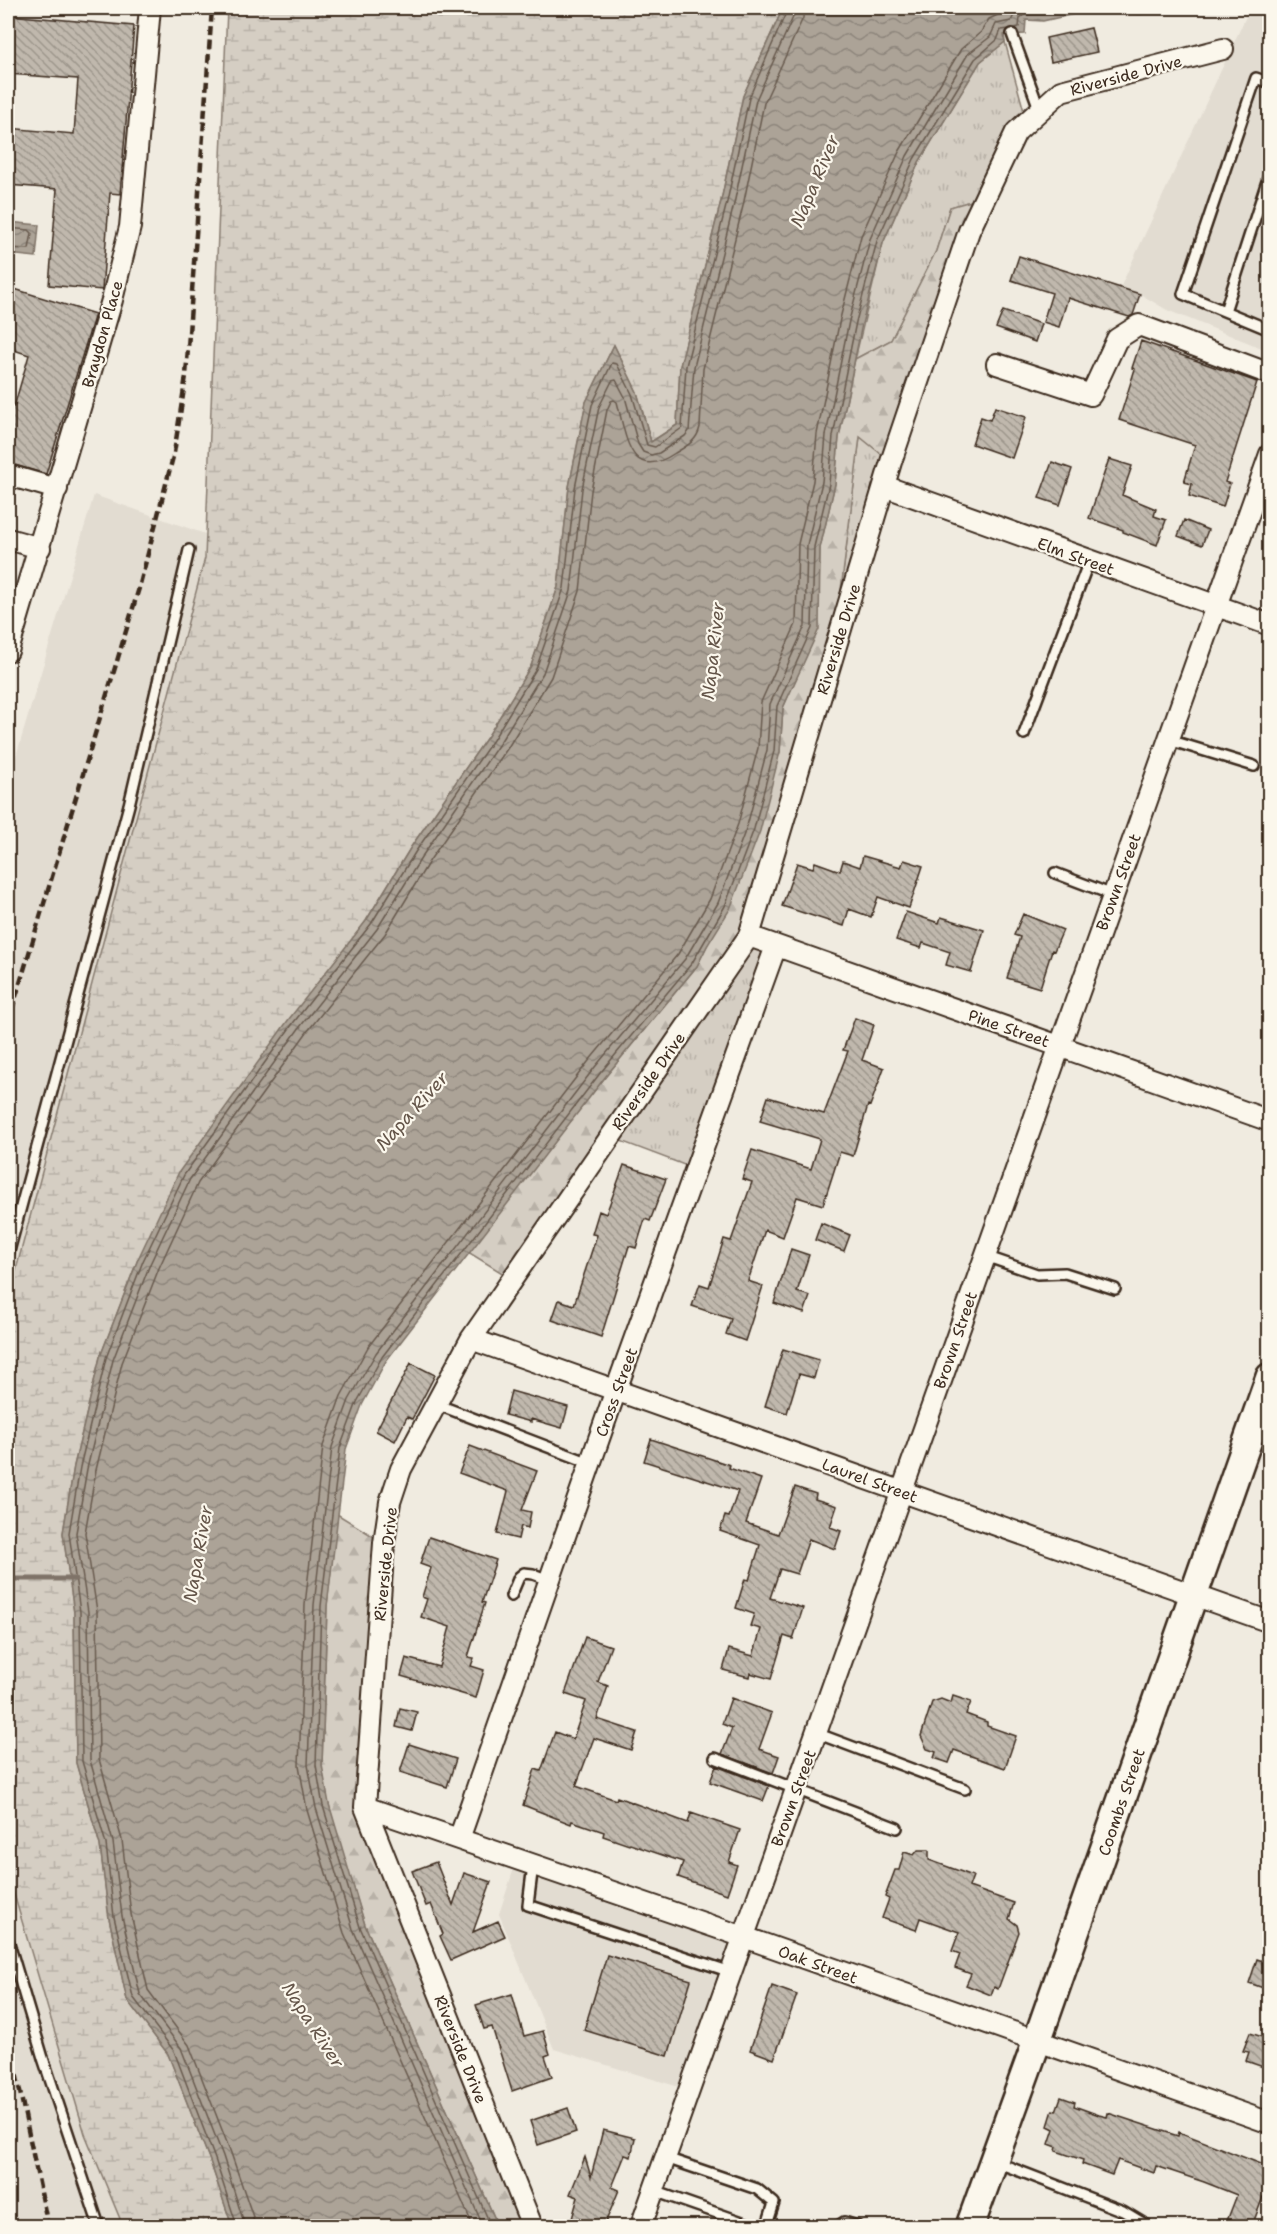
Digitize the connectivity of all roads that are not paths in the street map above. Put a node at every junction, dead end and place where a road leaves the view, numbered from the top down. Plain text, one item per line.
1 (150, 8) edge
2 (1012, 34) dead end
3 (1223, 49) dead end
4 (1269, 83) edge
5 (1040, 111) junction
6 (1269, 172) edge
7 (1225, 311) junction
8 (1269, 330) edge
9 (997, 364) dead end
10 (1269, 374) edge
11 (1269, 454) edge
12 (8, 475) edge
13 (884, 486) junction
14 (57, 489) junction
15 (8, 539) edge
16 (40, 548) junction
17 (189, 550) dead end
18 (1089, 561) junction
19 (1217, 607) junction
20 (1269, 625) edge
21 (8, 651) edge
22 (1024, 734) dead end
23 (1169, 740) junction
24 (1254, 766) dead end
25 (1055, 873) dead end
26 (1113, 895) junction
27 (749, 936) junction
28 (776, 946) junction
29 (1059, 1046) junction
30 (1269, 1121) edge
31 (8, 1255) edge
32 (985, 1256) junction
33 (1115, 1289) dead end
34 (471, 1339) junction
35 (1269, 1377) edge
36 (616, 1390) junction
37 (435, 1404) junction
38 (590, 1463) junction
39 (902, 1492) junction
40 (549, 1580) junction
41 (1192, 1595) junction
42 (512, 1596) dead end
43 (1269, 1622) edge
44 (816, 1732) junction
45 (715, 1758) dead end
46 (965, 1789) dead end
47 (796, 1790) junction
48 (365, 1807) junction
49 (897, 1828) dead end
50 (459, 1839) junction
51 (533, 1865) junction
52 (744, 1937) junction
53 (8, 1940) edge
54 (731, 1972) junction
55 (1037, 2042) junction
56 (1269, 2123) edge
57 (666, 2158) junction
58 (994, 2162) junction
59 (654, 2191) junction
60 (99, 2226) edge
61 (532, 2226) edge
62 (644, 2226) edge
63 (754, 2226) edge
64 (764, 2226) edge
65 (838, 2226) edge
66 (856, 2226) edge
67 (970, 2226) edge
68 (1148, 2226) edge

1 - 14 street, Braydon Place
2 - 5 lane
3 - 5 street, Riverside Drive
4 - 7 lane
5 - 13 street, Riverside Drive
6 - 7 lane
7 - 8 lane
9 - 10 street
11 - 19 street, Brown Street
12 - 14 street
13 - 18 street, Elm Street
13 - 27 street, Riverside Drive
14 - 16 street, Braydon Place
15 - 16 street
16 - 21 street, Braydon Place
17 - 31 lane
18 - 19 street, Elm Street
18 - 22 lane
19 - 20 street, Elm Street
19 - 23 street, Brown Street
23 - 24 lane
23 - 26 street, Brown Street
25 - 26 lane
26 - 29 street, Brown Street
27 - 28 street, Pine Street
27 - 34 street, Riverside Drive
28 - 29 street, Pine Street
28 - 36 street, Cross Street
29 - 30 street, Pine Street
29 - 32 street, Brown Street
32 - 33 lane
32 - 39 street, Brown Street
34 - 36 street, Laurel Street
34 - 37 street, Riverside Drive
35 - 41 street, Coombs Street
36 - 38 street, Cross Street
36 - 39 street, Laurel Street
37 - 38 lane
37 - 48 street, Riverside Drive
38 - 40 street, Cross Street
39 - 41 street, Laurel Street
39 - 44 street, Brown Street
40 - 42 lane
40 - 50 street, Cross Street
41 - 43 street, Laurel Street
41 - 55 street, Coombs Street
44 - 46 lane
44 - 47 street, Brown Street
45 - 47 lane
47 - 49 lane
47 - 52 street, Brown Street
48 - 50 street, Oak Street
48 - 61 street, Riverside Drive
50 - 51 street, Oak Street
51 - 52 street, Oak Street
51 - 54 lane
52 - 54 street, Brown Street
52 - 55 street, Oak Street
53 - 60 lane
54 - 57 street, Brown Street
55 - 56 street, Oak Street
55 - 58 street, Coombs Street
57 - 59 street, Brown Street
57 - 64 lane
58 - 67 street, Coombs Street
58 - 68 lane
59 - 62 street, Brown Street
59 - 63 lane
65 - 66 lane

